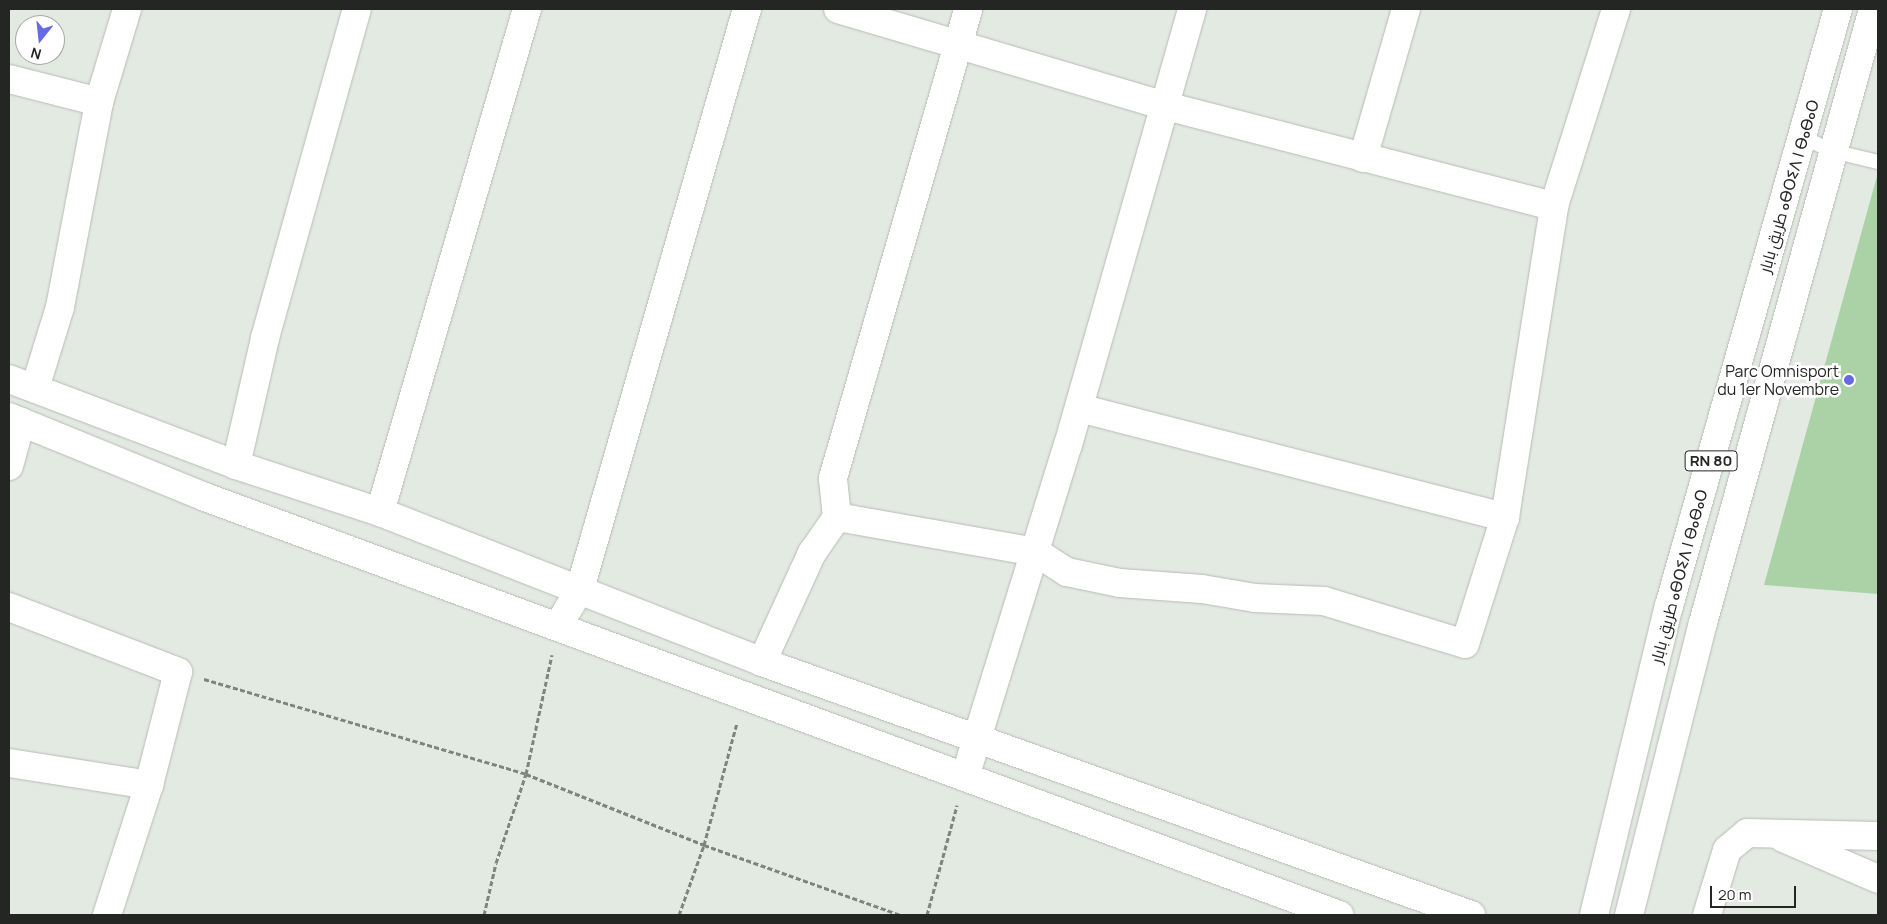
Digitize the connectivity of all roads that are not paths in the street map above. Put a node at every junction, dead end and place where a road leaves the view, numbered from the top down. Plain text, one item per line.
1 (127, 9) edge
2 (357, 9) edge
3 (527, 9) edge
4 (747, 9) edge
5 (838, 9) edge
6 (968, 9) edge
7 (1192, 9) edge
8 (1406, 9) edge
9 (1616, 9) edge
10 (1838, 9) edge
11 (1873, 9) edge
12 (957, 44) junction
13 (9, 79) edge
14 (99, 102) junction
15 (1166, 106) junction
16 (1803, 137) junction
17 (1832, 150) junction
18 (1363, 158) junction
19 (1878, 162) edge
20 (1554, 206) junction
21 (9, 379) edge
22 (35, 388) junction
23 (1079, 408) junction
24 (15, 420) edge
25 (236, 465) junction
26 (9, 466) edge
27 (380, 512) junction
28 (1505, 517) junction
29 (837, 518) junction
30 (1036, 552) junction
31 (580, 589) junction
32 (9, 607) edge
33 (558, 626) junction
34 (762, 662) junction
35 (978, 740) junction
36 (9, 762) edge
37 (965, 777) junction
38 (149, 785) junction
39 (1770, 832) junction
40 (1878, 836) edge
41 (1878, 879) edge
42 (107, 915) edge
43 (1339, 915) edge
44 (1471, 915) edge
45 (1594, 915) edge
46 (1629, 915) edge
47 (1707, 915) edge

1 - 14 street
2 - 25 street
3 - 27 street
4 - 31 street
5 - 12 street
6 - 12 street
7 - 15 street
8 - 18 street
9 - 20 street
10 - 16 street, طريق بابار ⴰⴱⵔⵉⴷ ⵏ ⴱⴰⴱⴰⵔ / RN 80
11 - 17 street, طريق بابار ⴰⴱⵔⵉⴷ ⵏ ⴱⴰⴱⴰⵔ / RN 80
12 - 15 street
12 - 29 street
13 - 14 street
14 - 22 street
15 - 18 street
15 - 23 street
16 - 17 lane
16 - 45 street, طريق بابار ⴰⴱⵔⵉⴷ ⵏ ⴱⴰⴱⴰⵔ / RN 80
17 - 19 lane
17 - 46 street, طريق بابار ⴰⴱⵔⵉⴷ ⵏ ⴱⴰⴱⴰⵔ / RN 80
18 - 20 street
20 - 28 street
21 - 22 street
22 - 25 street
23 - 28 street
23 - 30 street
24 - 26 street
24 - 33 street
25 - 27 street
27 - 31 street
28 - 30 street
29 - 30 street
29 - 34 street
30 - 35 street
31 - 33 street
31 - 34 street
32 - 38 street
33 - 37 street
34 - 35 street
35 - 37 street
35 - 44 street
36 - 38 street
37 - 43 street
38 - 42 street
39 - 40 street
39 - 41 street
39 - 47 street

